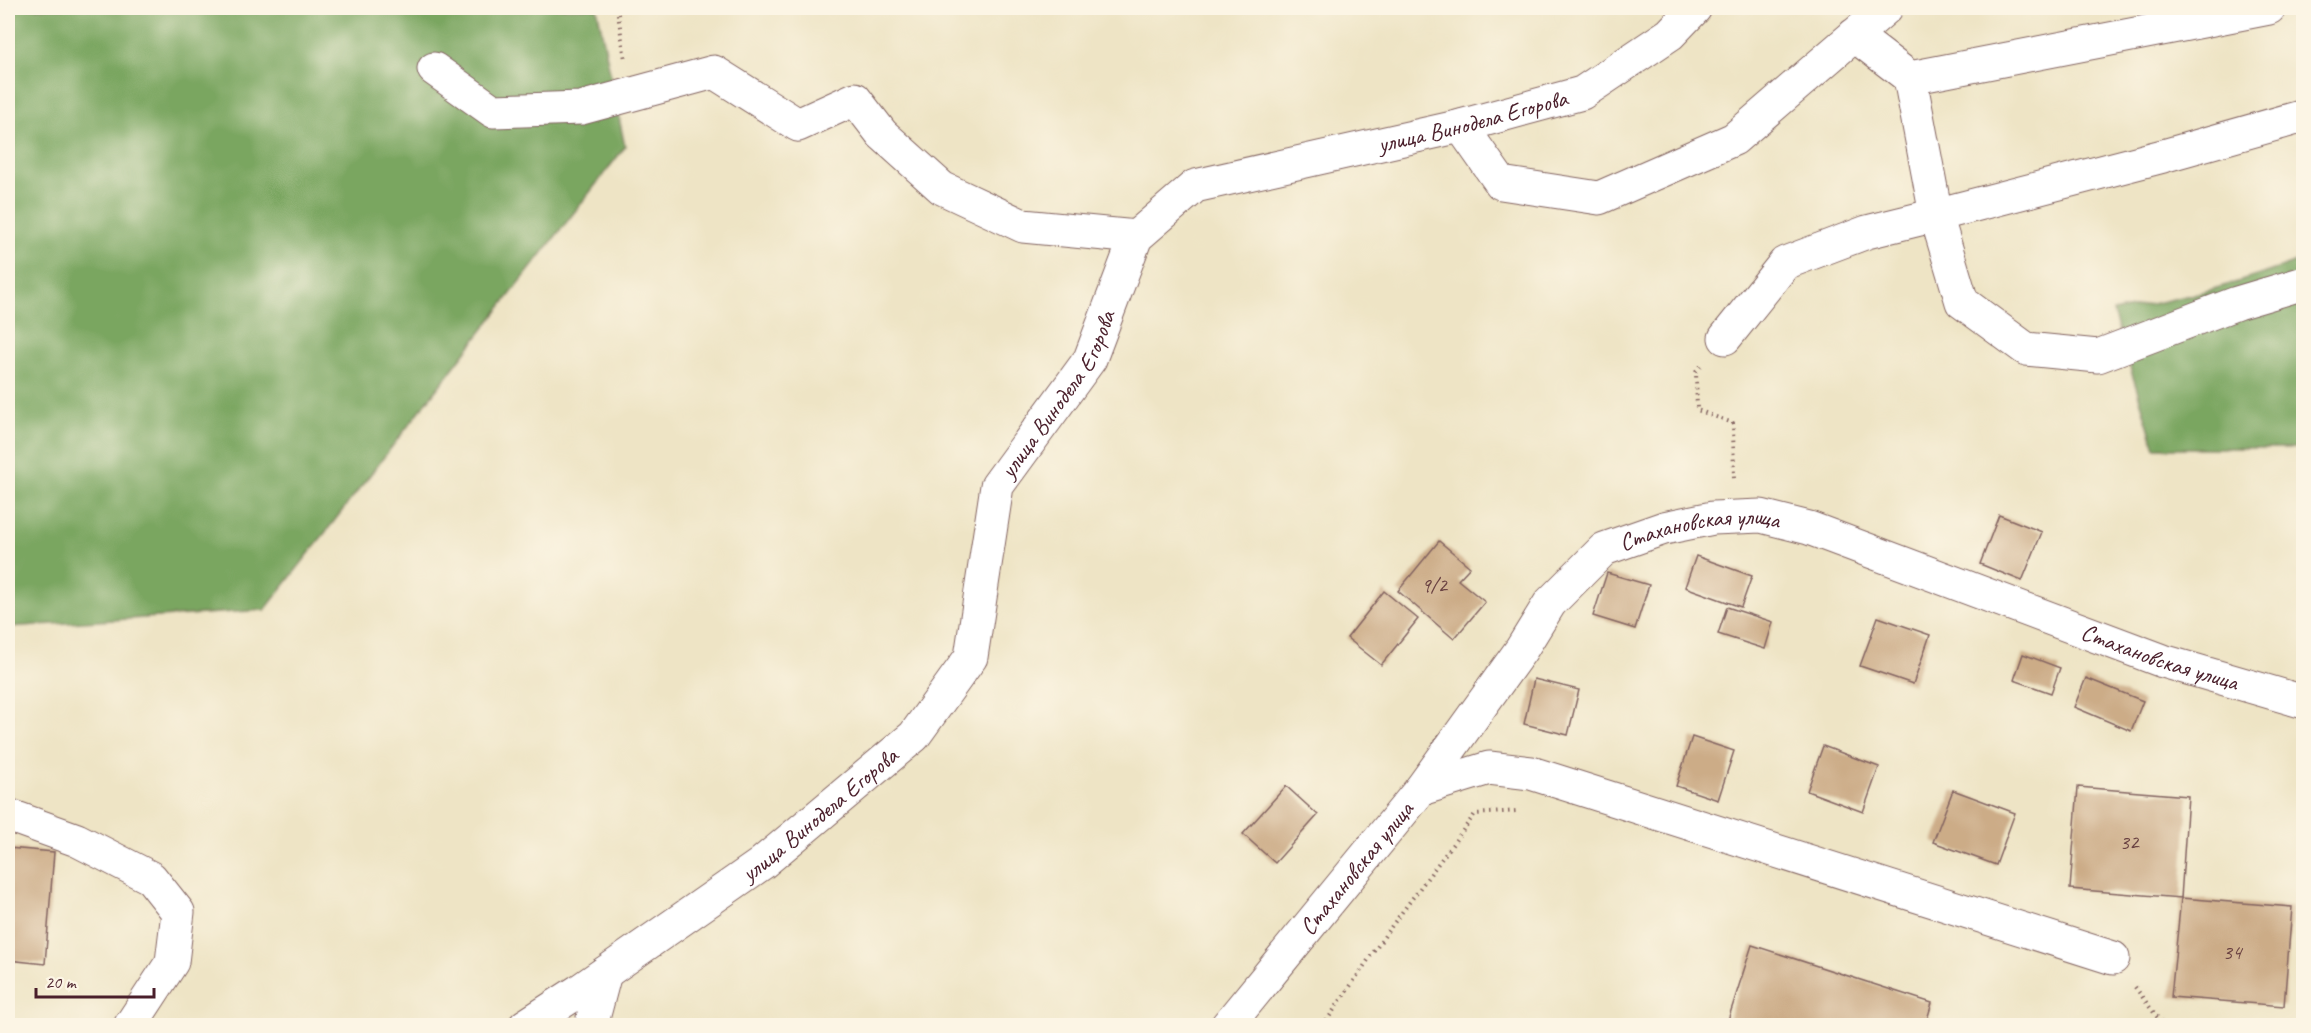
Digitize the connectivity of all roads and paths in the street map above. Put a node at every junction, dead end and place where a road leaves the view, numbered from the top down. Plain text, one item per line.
1 (617, 8) edge
2 (1695, 8) edge
3 (1886, 8) edge
4 (2269, 8) edge
5 (1854, 35) junction
6 (434, 69) dead end
7 (1910, 78) junction
8 (630, 95) junction
9 (2304, 116) edge
10 (1461, 126) junction
11 (1936, 215) junction
12 (1136, 237) junction
13 (2304, 283) edge
14 (1725, 338) joint
15 (1735, 517) junction
16 (2304, 702) edge
17 (1421, 789) junction
18 (1474, 814) dead end
19 (8, 815) edge
20 (2113, 958) joint
21 (605, 973) junction
22 (130, 1026) edge
23 (525, 1026) edge
24 (591, 1026) edge
25 (1227, 1026) edge
26 (1323, 1026) edge
27 (2170, 1026) edge

1 - 8 path
2 - 10 main road, улица Винодела Егорова
3 - 5 main road
4 - 7 main road
5 - 7 main road
5 - 10 main road
6 - 8 main road
7 - 11 main road
8 - 12 main road
9 - 11 main road
10 - 12 main road, улица Винодела Егорова
11 - 13 main road
11 - 14 main road
12 - 21 main road, улица Винодела Егорова
14 - 15 path
15 - 16 main road, Стахановская улица
15 - 17 main road, Стахановская улица
17 - 20 main road
17 - 25 main road, Стахановская улица
18 - 26 path
19 - 22 main road
20 - 27 path
21 - 23 main road, улица Винодела Егорова
21 - 24 main road

